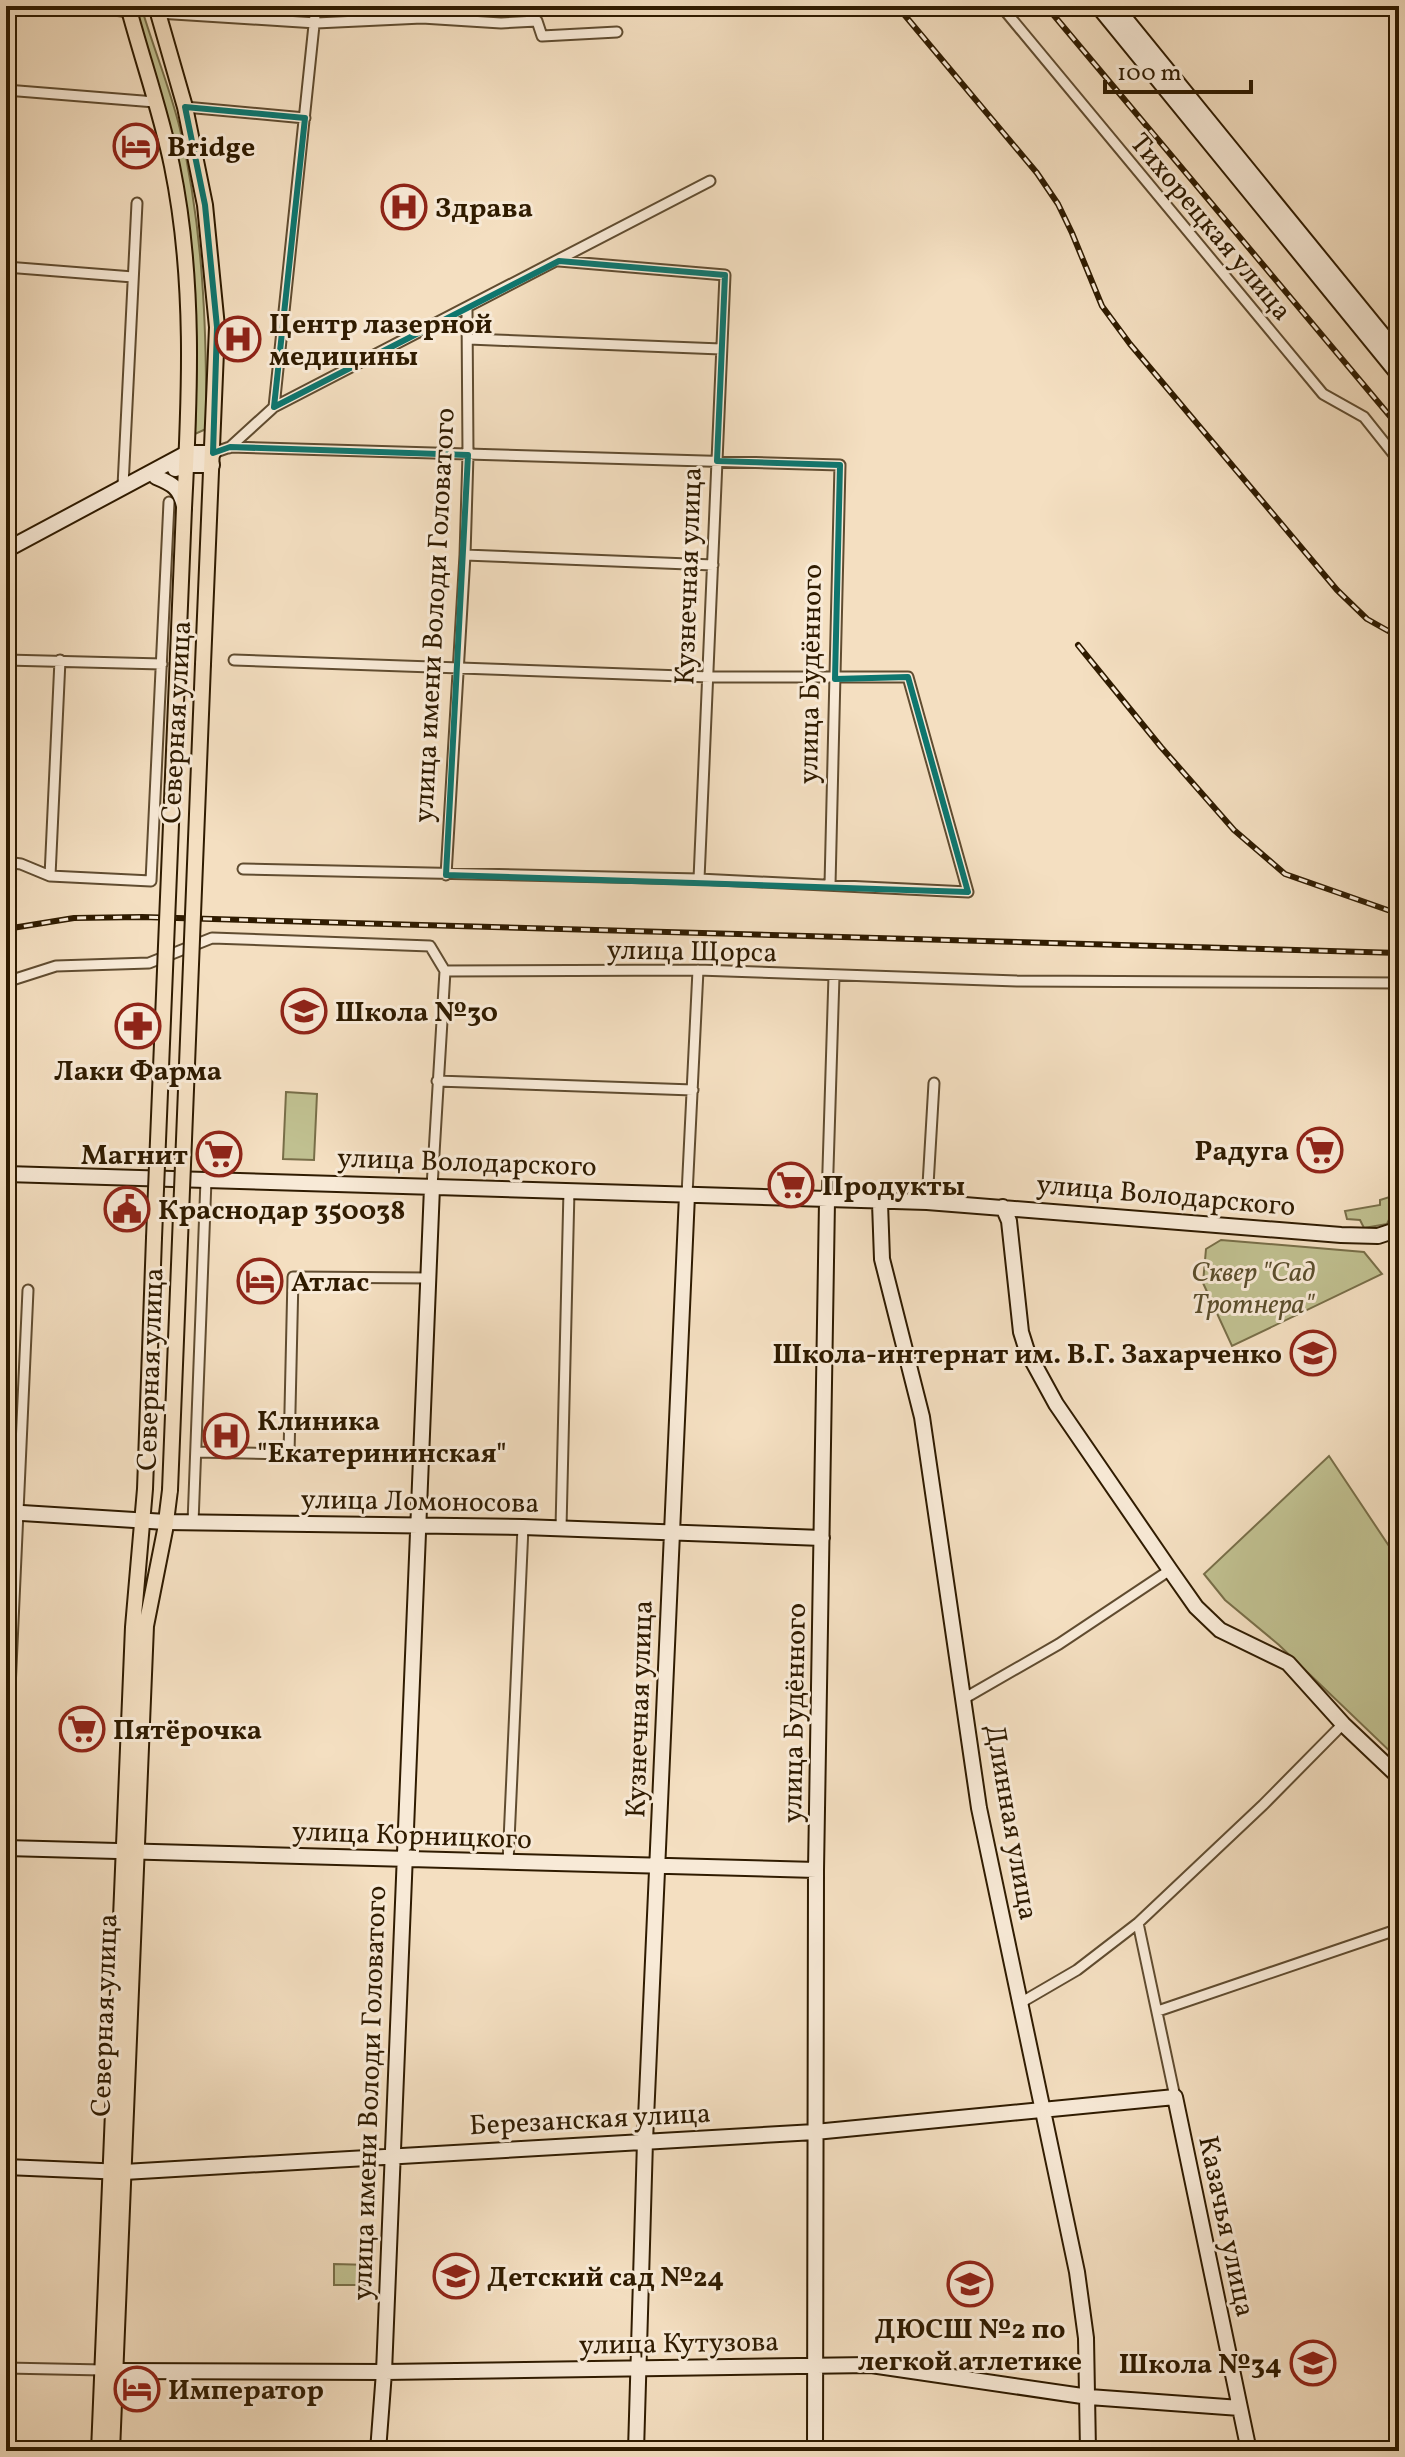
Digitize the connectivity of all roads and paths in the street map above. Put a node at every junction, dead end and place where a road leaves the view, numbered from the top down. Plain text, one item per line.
1 (82, 6) edge
2 (316, 6) edge
3 (1001, 6) edge
4 (1098, 6) edge
5 (1115, 6) edge
6 (129, 9) edge
7 (157, 9) edge
8 (316, 23) junction
9 (617, 32) dead end
10 (6, 90) edge
11 (155, 102) junction
12 (185, 107) junction
13 (305, 118) junction
14 (710, 181) dead end
15 (137, 203) dead end
16 (559, 261) junction
17 (6, 267) edge
18 (133, 277) junction
19 (467, 309) junction
20 (469, 339) junction
21 (721, 349) junction
22 (1399, 355) edge
23 (1399, 375) edge
24 (274, 407) junction
25 (230, 447) junction
26 (468, 455) junction
27 (187, 459) junction
28 (212, 459) junction
29 (717, 461) junction
30 (1399, 461) edge
31 (156, 477) junction
32 (123, 486) junction
33 (169, 502) dead end
34 (184, 508) junction
35 (6, 550) edge
36 (465, 555) junction
37 (6, 560) edge
38 (713, 565) junction
39 (6, 660) edge
40 (60, 660) junction
41 (234, 660) dead end
42 (162, 664) junction
43 (459, 667) junction
44 (710, 677) junction
45 (835, 679) junction
46 (6, 862) edge
47 (243, 869) dead end
48 (446, 875) junction
49 (50, 876) junction
50 (699, 879) junction
51 (830, 885) junction
52 (698, 970) junction
53 (445, 971) junction
54 (834, 976) junction
55 (6, 982) edge
56 (1399, 983) edge
57 (437, 1081) junction
58 (934, 1083) dead end
59 (693, 1090) junction
60 (6, 1174) edge
61 (206, 1180) junction
62 (432, 1187) junction
63 (569, 1190) junction
64 (687, 1195) junction
65 (827, 1201) junction
66 (927, 1202) junction
67 (880, 1203) junction
68 (1003, 1207) junction
69 (1399, 1229) edge
70 (428, 1278) junction
71 (28, 1290) dead end
72 (197, 1452) junction
73 (12, 1512) edge
74 (143, 1520) junction
75 (166, 1522) junction
76 (193, 1523) junction
77 (418, 1525) junction
78 (523, 1527) junction
79 (561, 1528) junction
80 (671, 1531) junction
81 (822, 1538) junction
82 (1170, 1570) junction
83 (965, 1698) junction
84 (9, 1711) dead end
85 (1343, 1724) junction
86 (1399, 1777) edge
87 (6, 1848) edge
88 (130, 1852) junction
89 (403, 1859) junction
90 (508, 1863) junction
91 (657, 1868) junction
92 (816, 1870) junction
93 (1138, 1923) junction
94 (1399, 1929) edge
95 (1022, 2002) junction
96 (1158, 2011) junction
97 (1175, 2097) junction
98 (1043, 2112) junction
99 (815, 2132) junction
100 (645, 2141) junction
101 (392, 2155) junction
102 (6, 2167) edge
103 (117, 2172) junction
104 (816, 2365) junction
105 (6, 2368) edge
106 (640, 2368) junction
107 (109, 2370) junction
108 (384, 2372) junction
109 (1089, 2397) junction
110 (1240, 2408) junction
111 (99, 2451) edge
112 (112, 2451) edge
113 (378, 2451) edge
114 (636, 2451) edge
115 (815, 2451) edge
116 (1088, 2451) edge
117 (1249, 2451) edge

1 - 6 street
2 - 8 street
3 - 30 street, Тихорецкая улица
4 - 23 street
5 - 22 street
6 - 11 main road, Северная улица
7 - 8 street
7 - 12 main road, Северная улица
8 - 9 street
8 - 13 street
10 - 11 street
11 - 27 main road, Северная улица
12 - 13 street
12 - 28 main road, Северная улица
13 - 24 street
14 - 16 street
15 - 18 street
16 - 19 street
16 - 21 street, Кузнечная улица
17 - 18 street
18 - 32 street
19 - 20 street, улица имени Володи Головатого
19 - 24 street
20 - 21 street
20 - 26 street, улица имени Володи Головатого
21 - 29 street, Кузнечная улица
24 - 25 street
25 - 26 street
25 - 28 street
26 - 29 street
26 - 36 street, улица имени Володи Головатого
27 - 28 street
27 - 31 street
27 - 32 street
27 - 34 main road, Северная улица
28 - 75 main road, Северная улица, bridge
29 - 38 street, Кузнечная улица
29 - 45 street, улица Будённого
31 - 34 street
31 - 37 street
32 - 35 street
33 - 42 street
34 - 74 main road, Северная улица, bridge
36 - 38 street
36 - 43 street, улица имени Володи Головатого
38 - 44 street, Кузнечная улица
39 - 40 street
40 - 42 street
40 - 49 street
41 - 43 street
42 - 49 street
43 - 44 street
43 - 48 street, улица имени Володи Головатого
44 - 45 street
44 - 50 street, Кузнечная улица
45 - 51 street, улица Будённого
45 - 51 street
46 - 49 street
47 - 48 street
48 - 50 street
50 - 51 street
52 - 53 street, улица Щорса
52 - 54 street, улица Щорса
52 - 59 street, Кузнечная улица
53 - 55 street
53 - 57 street, улица имени Володи Головатого
54 - 56 street, улица Щорса
54 - 65 street, улица Будённого
57 - 59 street
57 - 62 street, улица имени Володи Головатого
58 - 66 street
59 - 64 street, Кузнечная улица
60 - 61 street, улица Володарского
61 - 62 street, улица Володарского
61 - 72 street
62 - 63 street, улица Володарского
62 - 70 street, улица имени Володи Головатого
63 - 64 street, улица Володарского
63 - 79 street
64 - 65 street, улица Володарского
64 - 80 street, Кузнечная улица
65 - 67 street, улица Володарского
65 - 81 street, улица Будённого
66 - 67 street, улица Володарского
66 - 68 street, улица Володарского
67 - 83 street, Длинная улица
68 - 69 street, улица Володарского
68 - 82 street
70 - 72 street
70 - 77 street, улица имени Володи Головатого
71 - 73 street
72 - 76 street
73 - 74 street, улица Ломоносова
73 - 84 street
74 - 75 street, улица Ломоносова
74 - 88 main road, Северная улица
75 - 76 street, улица Ломоносова
75 - 88 main road, Северная улица
76 - 77 street, улица Ломоносова
77 - 78 street, улица Ломоносова
77 - 89 street, улица имени Володи Головатого
78 - 79 street, улица Ломоносова
78 - 90 street
79 - 80 street, улица Ломоносова
80 - 81 street, улица Ломоносова
80 - 91 street, Кузнечная улица
81 - 92 street, улица Будённого
82 - 83 street
82 - 85 street
83 - 95 street, Длинная улица
85 - 86 street
85 - 93 street
87 - 88 street, улица Корницкого
88 - 89 street, улица Корницкого
88 - 103 main road, Северная улица
89 - 90 street, улица Корницкого
89 - 101 street, улица имени Володи Головатого
90 - 91 street, улица Корницкого
91 - 92 street, улица Корницкого
91 - 100 street, Кузнечная улица
92 - 99 street, улица Будённого
93 - 95 street
93 - 96 street, Казачья улица
94 - 96 street
95 - 98 street, Длинная улица
96 - 97 street, Казачья улица
97 - 98 street, Березанская улица
97 - 110 street, Казачья улица
98 - 99 street, Березанская улица
98 - 109 street, Длинная улица
99 - 100 street, Березанская улица
99 - 104 street, улица Будённого
100 - 101 street, Березанская улица
100 - 106 street, Кузнечная улица
101 - 103 street, Березанская улица
101 - 108 street, улица имени Володи Головатого
102 - 103 street, Березанская улица
103 - 107 main road, Северная улица
104 - 106 street, улица Кутузова
104 - 109 street, улица Кутузова
104 - 115 street, улица Будённого
105 - 107 street, улица Кутузова
106 - 108 street, улица Кутузова
106 - 114 street, Кузнечная улица
107 - 108 street, улица Кутузова
107 - 111 main road, Северная улица
107 - 112 main road, Северная улица
108 - 113 street, улица имени Володи Головатого
109 - 110 street, улица Кутузова
109 - 116 street, Длинная улица
110 - 117 street, Казачья улица

